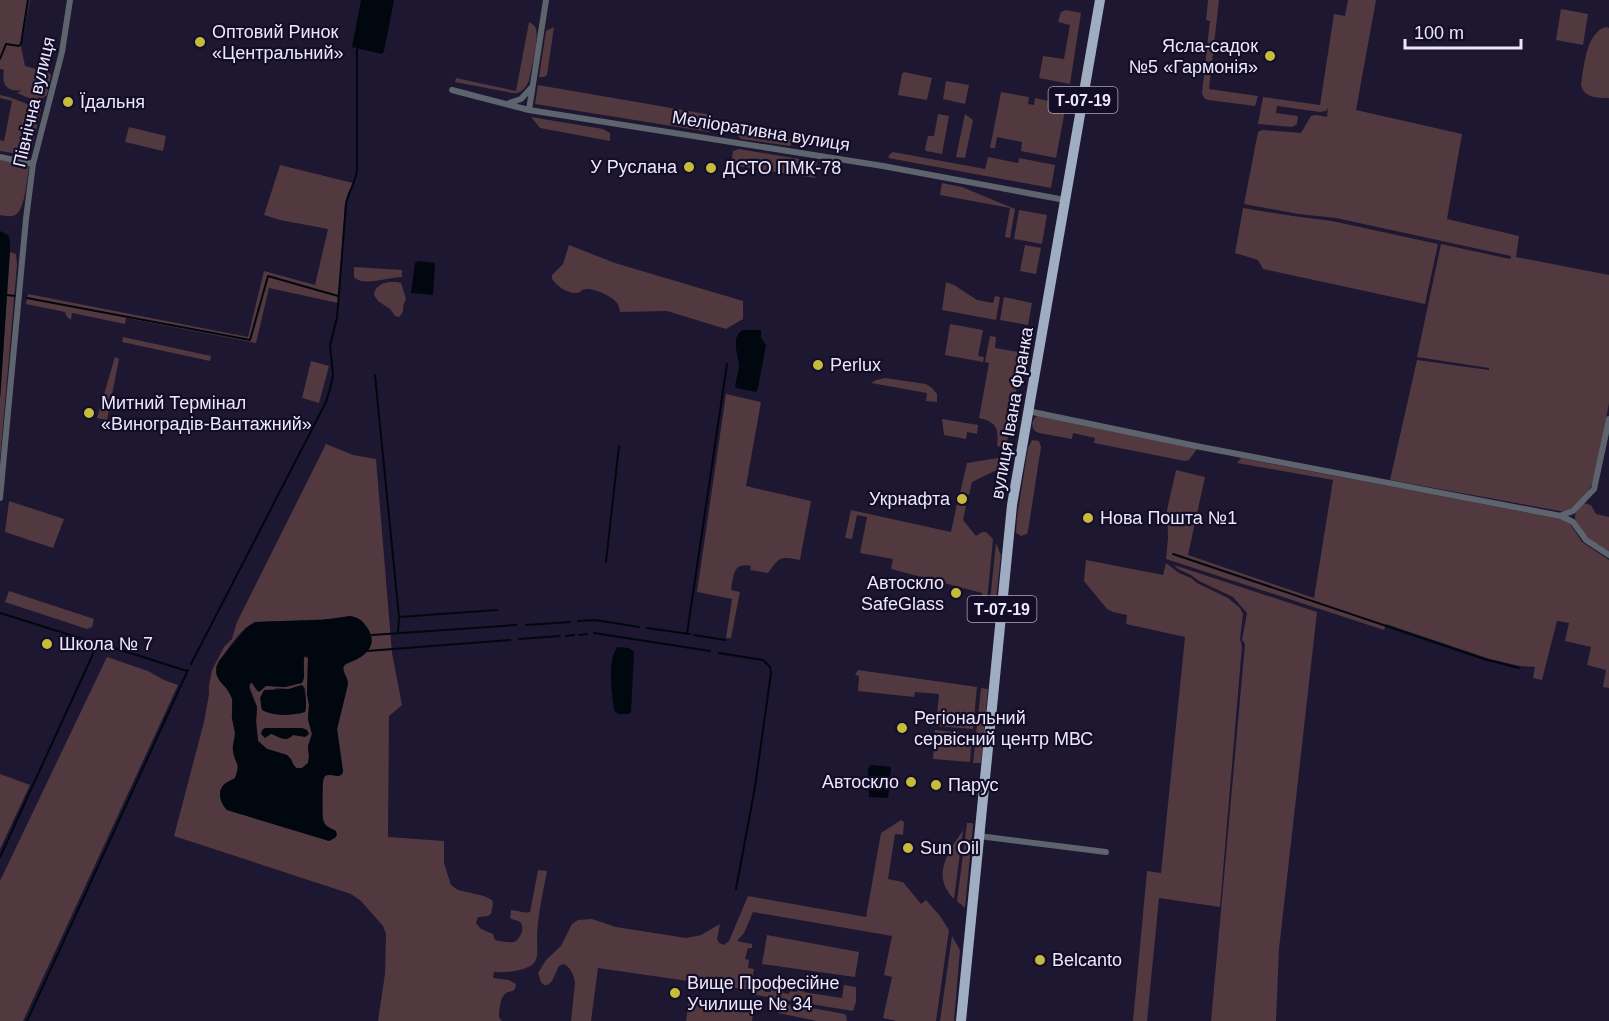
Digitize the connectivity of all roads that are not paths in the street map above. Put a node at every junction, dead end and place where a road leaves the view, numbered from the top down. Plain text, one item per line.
1 (70, 0) edge
2 (546, 0) edge
3 (1100, 0) edge
4 (532, 87) junction
5 (452, 90) dead end
6 (506, 104) junction
7 (529, 110) junction
8 (0, 156) edge
9 (33, 164) junction
10 (1065, 200) junction
11 (1028, 411) junction
12 (1609, 420) edge
13 (0, 498) edge
14 (1561, 516) junction
15 (1609, 555) edge
16 (979, 836) junction
17 (1106, 852) dead end
18 (961, 1021) edge

1 - 9 street, Північна вулиця
2 - 4 street
3 - 10 main road, вулиця Івана Франка / Т-07-19
4 - 6 street
4 - 7 street
5 - 6 street, Меліоративна вулиця
6 - 7 street, Меліоративна вулиця
7 - 10 street, Меліоративна вулиця
8 - 9 street
9 - 13 street, Північна вулиця
10 - 11 main road, вулиця Івана Франка / Т-07-19
11 - 14 street
11 - 16 main road, вулиця Івана Франка / Т-07-19
12 - 14 street
14 - 15 street
16 - 17 street
16 - 18 main road, вулиця Івана Франка / Т-07-19

